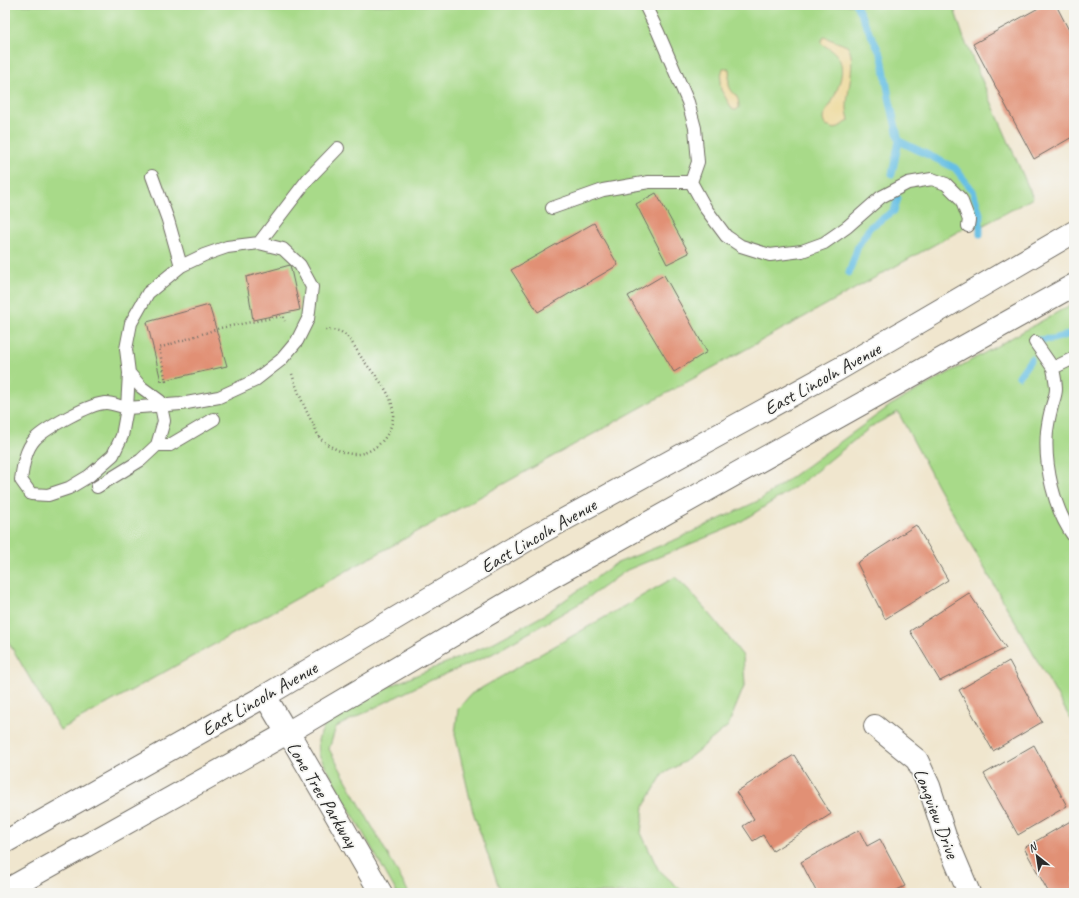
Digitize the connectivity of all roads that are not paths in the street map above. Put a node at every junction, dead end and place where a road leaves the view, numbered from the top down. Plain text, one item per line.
1 (645, 5) edge
2 (338, 148) dead end
3 (152, 176) dead end
4 (691, 182) junction
5 (552, 208) dead end
6 (968, 226) dead end
7 (1074, 232) edge
8 (259, 243) junction
9 (181, 266) junction
10 (1074, 285) edge
11 (1034, 342) dead end
12 (1074, 358) edge
13 (1053, 368) junction
14 (129, 373) junction
15 (161, 405) junction
16 (127, 408) junction
17 (214, 419) dead end
18 (157, 444) junction
19 (97, 487) dead end
20 (1074, 537) edge
21 (265, 696) junction
22 (875, 726) dead end
23 (287, 733) junction
24 (5, 842) edge
25 (5, 891) edge
26 (382, 893) edge
27 (970, 893) edge

1 - 4 lane
2 - 8 lane
3 - 9 lane
4 - 5 lane
4 - 6 lane
7 - 21 main road, East Lincoln Avenue
8 - 9 lane
8 - 15 lane
9 - 14 lane
10 - 23 main road
11 - 13 lane
12 - 13 lane
13 - 20 lane
14 - 15 lane
14 - 16 lane
15 - 16 lane
15 - 18 lane
16 - 16 lane
17 - 18 lane
18 - 19 lane
21 - 23 main road, Lone Tree Parkway
21 - 24 main road, East Lincoln Avenue
22 - 27 main road, Longview Drive
23 - 25 main road
23 - 26 main road, Lone Tree Parkway

